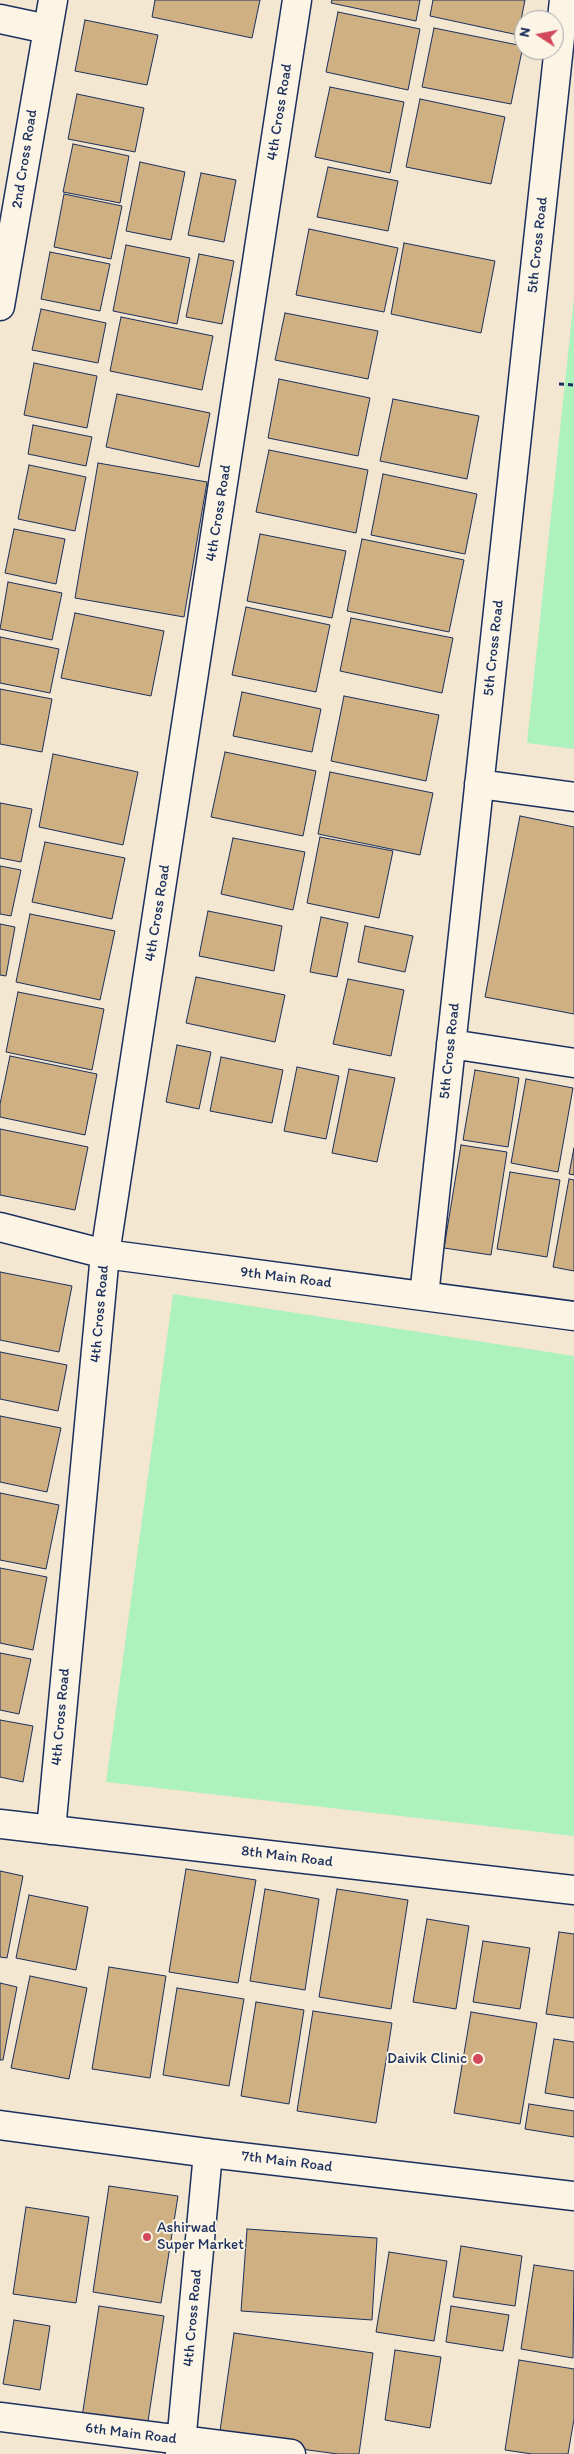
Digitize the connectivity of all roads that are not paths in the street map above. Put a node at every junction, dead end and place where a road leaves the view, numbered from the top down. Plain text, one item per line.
1 (53, 0) edge
2 (297, 0) edge
3 (564, 0) edge
4 (0, 19) edge
5 (47, 29) junction
6 (0, 306) edge
7 (479, 784) junction
8 (574, 797) edge
9 (451, 1044) junction
10 (574, 1064) edge
11 (0, 1227) edge
12 (105, 1254) junction
13 (424, 1296) junction
14 (574, 1316) edge
15 (0, 1824) edge
16 (51, 1830) junction
17 (574, 1890) edge
18 (0, 2125) edge
19 (208, 2153) junction
20 (574, 2196) edge
21 (0, 2417) edge
22 (181, 2447) edge
23 (292, 2454) edge

1 - 5 street, 2nd Cross Road
2 - 12 street, 4th Cross Road
3 - 7 street, 5th Cross Road
4 - 5 street
5 - 6 street, 2nd Cross Road
7 - 8 street
7 - 9 street, 5th Cross Road
9 - 10 street
9 - 13 street, 5th Cross Road
11 - 12 street, 9th Main Road
12 - 13 street, 9th Main Road
12 - 16 street, 4th Cross Road
13 - 14 street, 9th Main Road
15 - 16 street, 8th Main Road
16 - 17 street, 8th Main Road
18 - 19 street, 7th Main Road
19 - 20 street, 7th Main Road
19 - 22 street, 4th Cross Road
21 - 22 street, 6th Main Road
22 - 23 street, 6th Main Road

